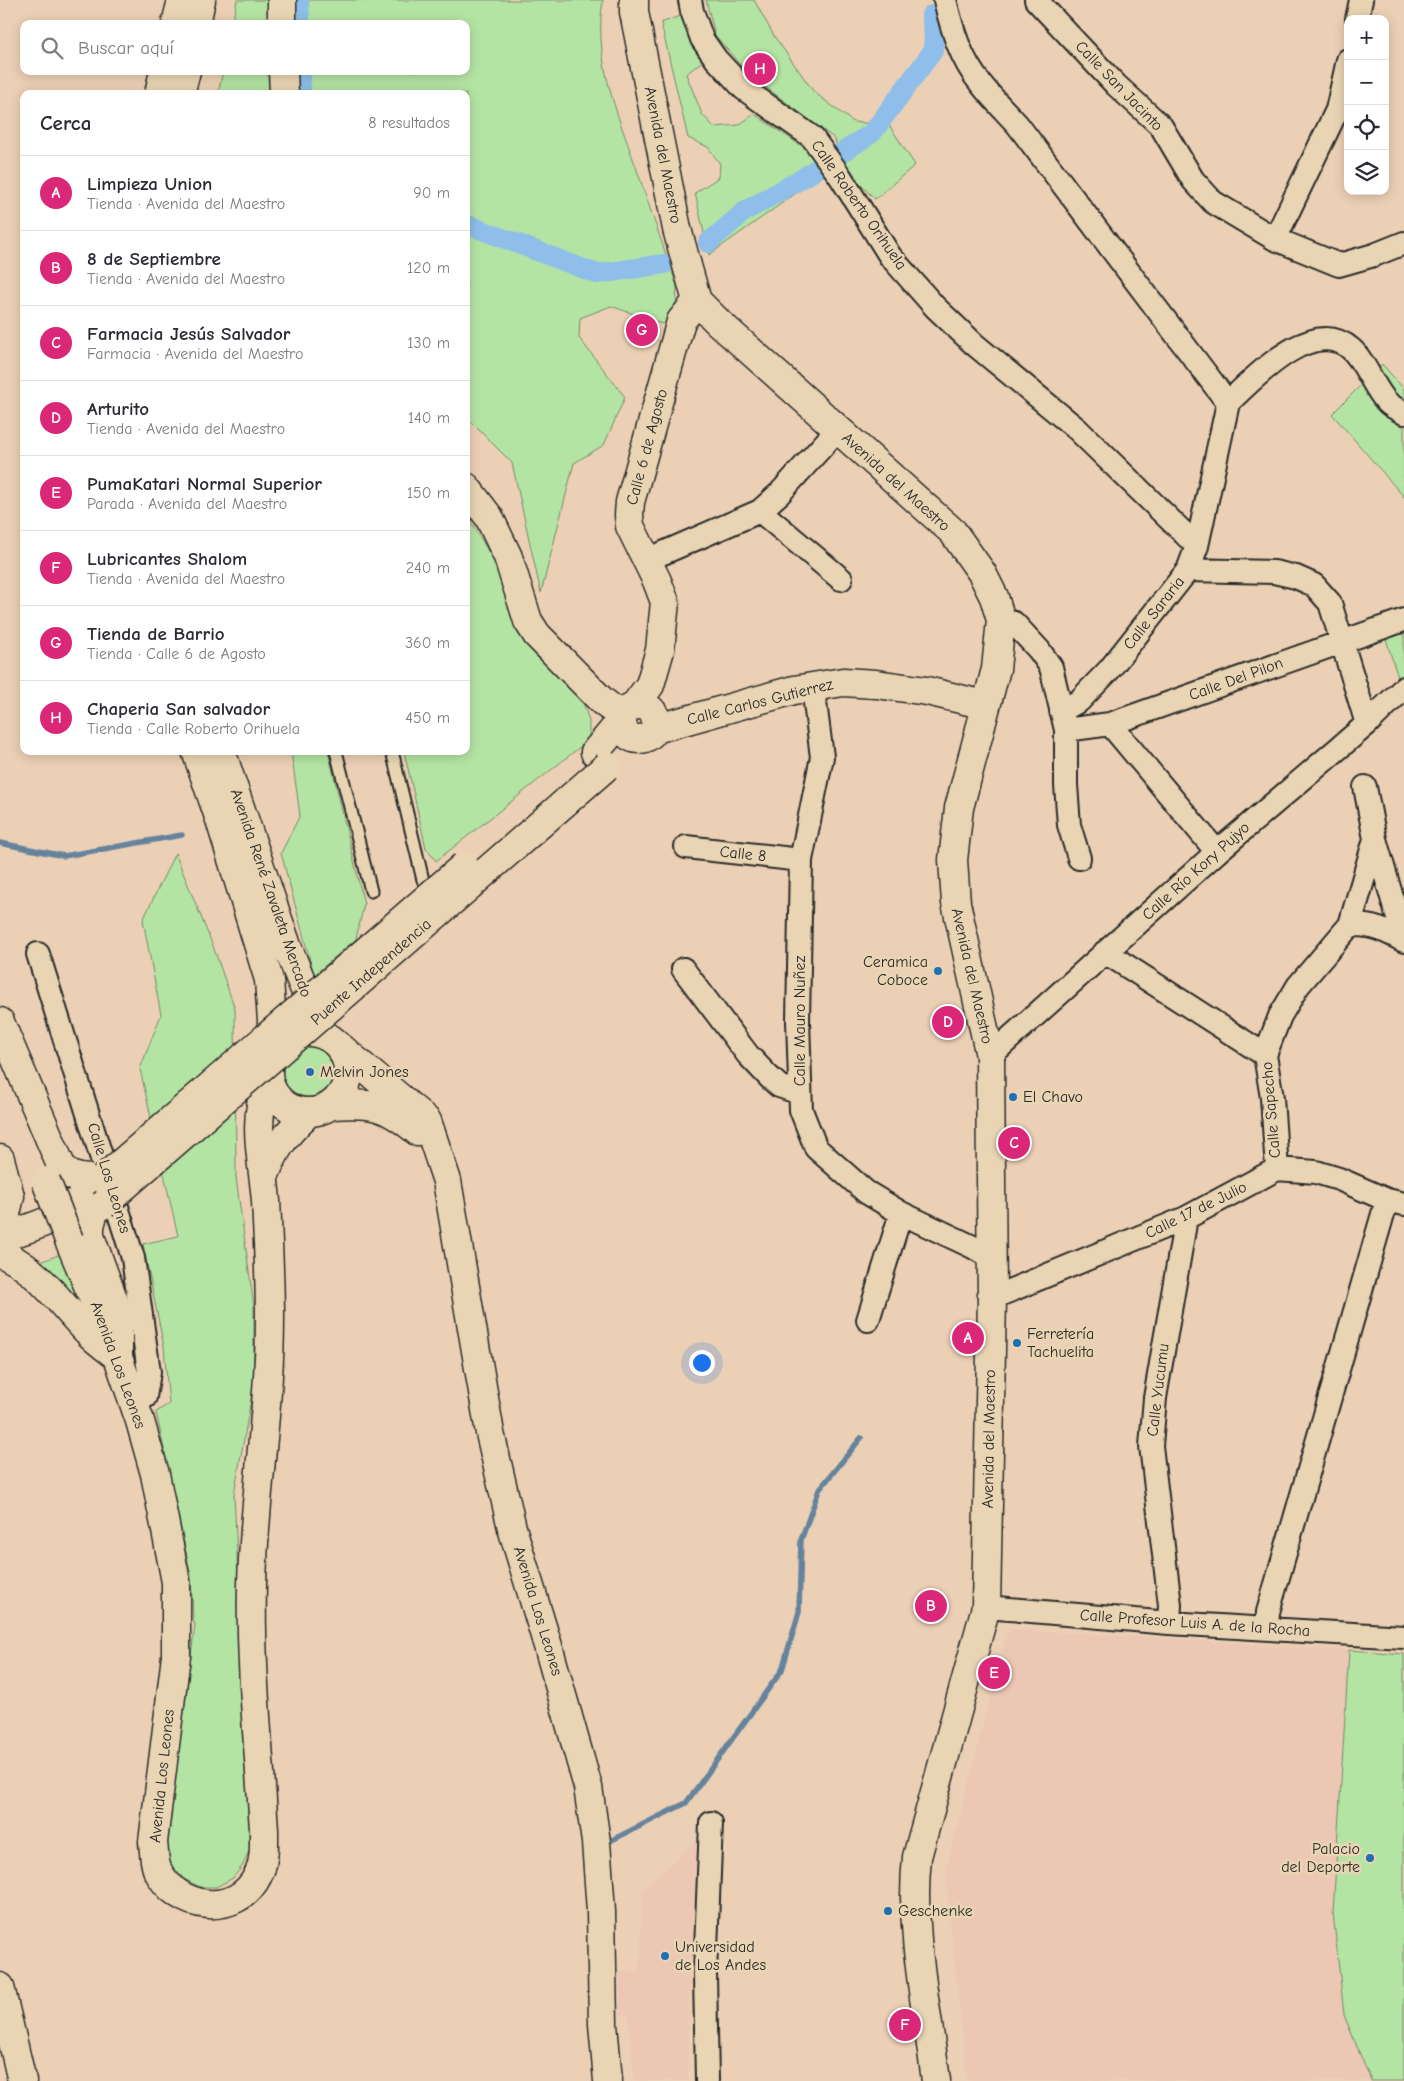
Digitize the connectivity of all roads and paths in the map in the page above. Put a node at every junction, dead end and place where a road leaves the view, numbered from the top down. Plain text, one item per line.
1 (182, 0) edge
2 (201, 0) edge
3 (282, 0) edge
4 (634, 0) edge
5 (690, 0) edge
6 (945, 0) edge
7 (1036, 0) edge
8 (1361, 0) edge
9 (1358, 15) edge
10 (177, 20) edge
11 (197, 20) edge
12 (282, 20) edge
13 (163, 75) edge
14 (185, 75) edge
15 (283, 75) edge
16 (1344, 78) edge
17 (160, 90) edge
18 (181, 90) edge
19 (284, 90) edge
20 (1275, 239) junction
21 (1404, 242) edge
22 (696, 301) junction
23 (1228, 402) junction
24 (1404, 413) edge
25 (837, 430) junction
26 (470, 492) edge
27 (760, 511) junction
28 (1197, 546) junction
29 (647, 560) junction
30 (1188, 570) junction
31 (840, 579) dead end
32 (1001, 620) junction
33 (1404, 620) edge
34 (1341, 641) junction
35 (813, 687) junction
36 (1404, 688) edge
37 (985, 705) junction
38 (1064, 720) junction
39 (634, 722) junction
40 (1110, 724) junction
41 (1366, 724) junction
42 (197, 755) edge
43 (222, 755) edge
44 (337, 755) edge
45 (393, 755) edge
46 (1365, 787) dead end
47 (1375, 839) junction
48 (686, 847) dead end
49 (1217, 852) junction
50 (1079, 858) dead end
51 (801, 860) junction
52 (423, 880) dead end
53 (371, 891) dead end
54 (1350, 925) junction
55 (1404, 940) edge
56 (1105, 952) junction
57 (38, 954) dead end
58 (683, 969) dead end
59 (0, 1022) edge
60 (331, 1040) junction
61 (1265, 1055) junction
62 (990, 1056) junction
63 (0, 1066) edge
64 (269, 1071) junction
65 (800, 1093) junction
66 (320, 1109) junction
67 (436, 1146) junction
68 (0, 1159) edge
69 (1276, 1169) junction
70 (264, 1176) junction
71 (100, 1199) junction
72 (1395, 1202) edge
73 (901, 1213) junction
74 (1186, 1218) junction
75 (2, 1247) edge
76 (990, 1257) junction
77 (992, 1298) junction
78 (868, 1320) dead end
79 (118, 1357) junction
80 (134, 1402) junction
81 (986, 1607) junction
82 (1169, 1623) junction
83 (1267, 1628) junction
84 (1404, 1637) edge
85 (711, 1823) dead end
86 (0, 1988) edge
87 (22, 2081) edge
88 (608, 2081) edge
89 (707, 2081) edge
90 (936, 2081) edge

1 - 10 main road
2 - 11 main road
3 - 12 main road
4 - 22 main road, Avenida del Maestro
5 - 28 street, Calle Roberto Orihuela
6 - 23 street
7 - 20 street, Calle San Jacinto
8 - 9 street
13 - 17 main road
14 - 18 main road
15 - 19 main road
16 - 20 street
20 - 21 street, Calle San Jacinto
22 - 25 main road, Avenida del Maestro
22 - 29 main road, Calle 6 de Agosto
23 - 24 street
23 - 28 street, Calle Sararia
25 - 27 street
25 - 32 main road, Avenida del Maestro
26 - 39 main road
27 - 29 street
27 - 31 street
28 - 30 street, Calle Sararia
29 - 39 main road, Calle 6 de Agosto
30 - 34 street
30 - 38 street, Calle Sararia
32 - 37 main road, Avenida del Maestro
32 - 38 street
33 - 34 street, Calle Del Pilon
34 - 40 street, Calle Del Pilon
34 - 41 street
35 - 37 main road, Calle Carlos Gutierrez
35 - 39 main road, Calle Carlos Gutierrez
35 - 51 street, Calle Mauro Nuñez
36 - 41 street, Calle Río Kory Pujyo
37 - 62 main road, Avenida del Maestro
38 - 40 street, Calle Del Pilon
38 - 50 street
39 - 71 main road, Puente Independencia, bridge
40 - 49 street
41 - 49 street, Calle Río Kory Pujyo
42 - 64 main road, Avenida René Zavaleta Mercado
43 - 60 main road, Avenida René Zavaleta Mercado
44 - 53 lane
45 - 52 lane
46 - 47 street
47 - 54 street
47 - 55 street
48 - 51 street, Calle 8
49 - 56 street, Calle Río Kory Pujyo
51 - 65 street, Calle Mauro Nuñez
54 - 55 street
54 - 61 street, Calle Sapecho
56 - 61 street
56 - 62 street, Calle Río Kory Pujyo
57 - 80 street, Calle Los Leones
58 - 65 street
59 - 71 main road
60 - 64 main road
60 - 66 main road
60 - 67 main road, Avenida Los Leones
61 - 69 street, Calle Sapecho
62 - 76 main road, Avenida del Maestro
63 - 79 main road, Avenida Los Leones, bridge
64 - 66 main road
64 - 70 main road, Avenida Los Leones
65 - 73 street, Calle Mauro Nuñez
66 - 67 main road
66 - 70 main road, Avenida Los Leones
67 - 88 main road, Avenida Los Leones
68 - 75 main road
69 - 72 street
69 - 74 street, Calle 17 de Julio
70 - 80 main road, Avenida Los Leones
71 - 75 main road
71 - 75 main road
71 - 79 main road
72 - 83 street
73 - 76 street, Calle Mauro Nuñez
73 - 78 street
74 - 77 street, Calle 17 de Julio
74 - 82 street, Calle Yucumu
75 - 79 main road
76 - 77 main road, Avenida del Maestro
77 - 81 main road, Avenida del Maestro
79 - 80 main road, Avenida Los Leones
81 - 82 street, Calle Profesor Luis A. de la Rocha
81 - 90 main road, Avenida del Maestro
82 - 83 street, Calle Profesor Luis A. de la Rocha
83 - 84 street, Calle Profesor Luis A. de la Rocha
85 - 89 street
86 - 87 main road

